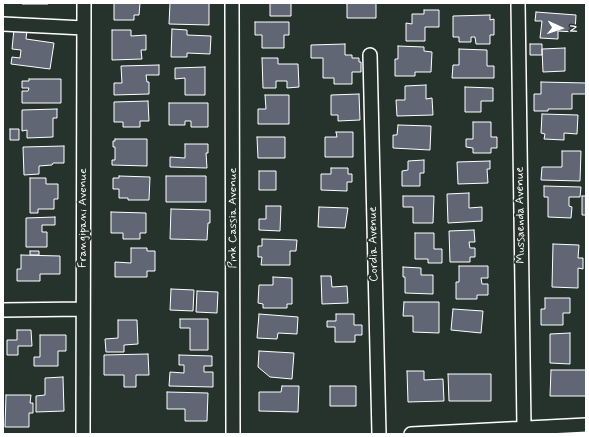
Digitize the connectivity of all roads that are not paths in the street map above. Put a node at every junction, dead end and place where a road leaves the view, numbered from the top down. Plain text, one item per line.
1 (84, 3) edge
2 (232, 3) edge
3 (518, 3) edge
4 (3, 24) edge
5 (84, 28) junction
6 (370, 55) dead end
7 (83, 309) junction
8 (3, 310) edge
9 (586, 425) edge
10 (524, 428) junction
11 (83, 434) edge
12 (233, 434) edge
13 (379, 434) edge
14 (411, 434) edge

1 - 5 street, Frangipani Avenue
2 - 12 street, Pink Cassia Avenue
3 - 10 street, Mussaenda Avenue
4 - 5 street
5 - 7 street, Frangipani Avenue
6 - 13 street, Cordia Avenue
7 - 8 street
7 - 11 street, Frangipani Avenue
9 - 10 street
10 - 14 street

